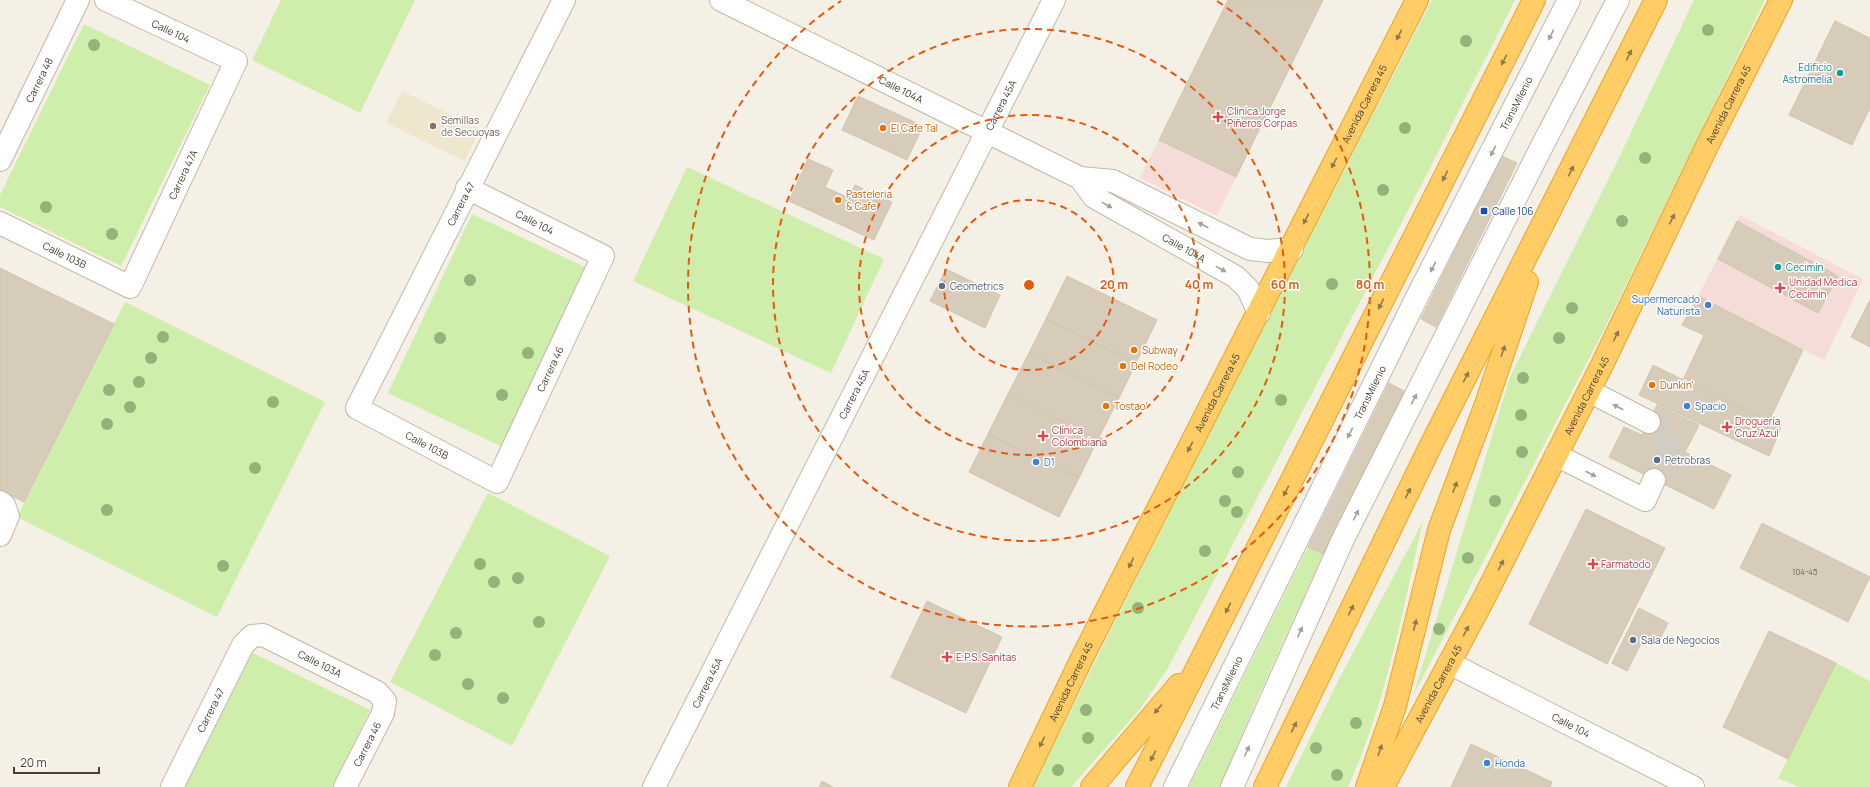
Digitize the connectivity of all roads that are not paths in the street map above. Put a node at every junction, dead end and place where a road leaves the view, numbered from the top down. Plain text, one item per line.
1 (78, 0) edge
2 (106, 0) edge
3 (564, 0) edge
4 (721, 0) edge
5 (1054, 0) edge
6 (1417, 0) edge
7 (1534, 0) edge
8 (1569, 0) edge
9 (1618, 0) edge
10 (1656, 0) edge
11 (1781, 0) edge
12 (236, 61) joint
13 (987, 132) junction
14 (0, 160) edge
15 (1080, 178) junction
16 (467, 188) junction
17 (1553, 206) junction
18 (0, 223) edge
19 (1292, 248) junction
20 (603, 256) joint
21 (130, 287) joint
22 (1259, 313) junction
23 (1589, 392) junction
24 (357, 408) joint
25 (1649, 422) tunnel mouth
26 (1556, 455) junction
27 (1654, 480) tunnel mouth
28 (497, 482) joint
29 (2, 504) edge
30 (0, 535) edge
31 (252, 636) joint
32 (1202, 658) junction
33 (1449, 663) junction
34 (385, 701) joint
35 (172, 787) edge
36 (345, 787) edge
37 (654, 787) edge
38 (1020, 787) edge
39 (1092, 787) edge
40 (1137, 787) edge
41 (1175, 787) edge
42 (1232, 787) edge
43 (1265, 787) edge
44 (1367, 787) edge
45 (1383, 787) edge
46 (1693, 787) edge

1 - 14 street, Carrera 48
2 - 12 street, Calle 104
3 - 16 street, Carrera 47
4 - 13 street, Calle 104A
5 - 13 street, Carrera 45A
6 -> 19 highway, Avenida Carrera 45
7 -> 32 highway
8 -> 41 street, TransMilenio
42 -> 9 street
17 -> 10 highway
23 -> 11 highway, Avenida Carrera 45
12 - 21 street, Carrera 47A
13 - 15 street, Calle 104A
13 - 37 street, Carrera 45A
19 -> 15 street, Calle 104A
15 -> 22 street, Calle 104A
16 - 20 street, Calle 104
16 - 24 street, Carrera 47
43 -> 17 highway
44 -> 17 highway
18 - 21 street, Calle 103B
19 - 22 highway, Avenida Carrera 45
20 - 28 street, Carrera 46
22 -> 38 highway, Avenida Carrera 45
25 -> 23 street
23 - 26 highway, Avenida Carrera 45
24 - 28 street, Calle 103B
26 -> 27 street
33 -> 26 highway, Avenida Carrera 45
29 - 30 street
31 - 34 street, Calle 103A
31 - 35 street, Carrera 47
32 -> 39 highway
32 -> 40 highway
33 - 45 highway, Avenida Carrera 45
33 - 46 street, Calle 104
34 - 36 street, Carrera 46

